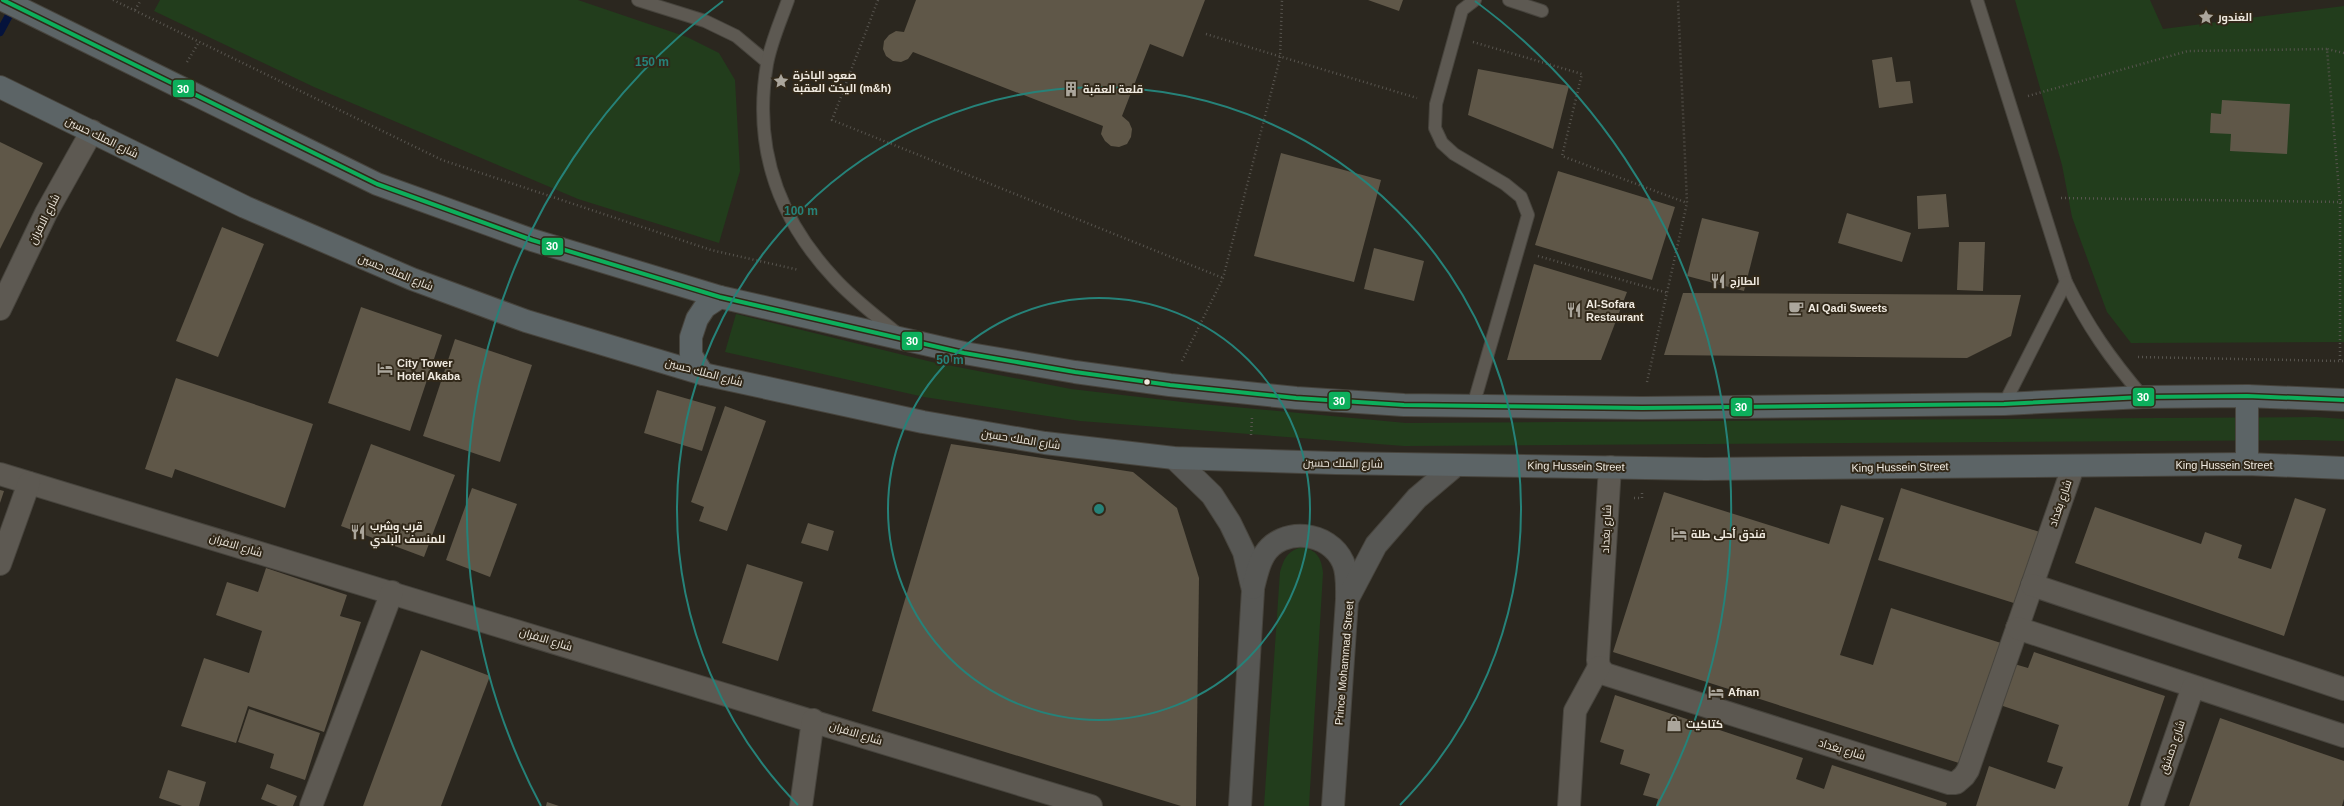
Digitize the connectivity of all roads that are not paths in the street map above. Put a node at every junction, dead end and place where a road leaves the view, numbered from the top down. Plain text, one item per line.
1 (3, 0) edge
2 (638, 0) edge
3 (788, 0) edge
4 (1475, 0) edge
5 (1508, 0) edge
6 (1977, 0) edge
7 (1542, 11) dead end
8 (767, 62) junction
9 (0, 87) edge
10 (92, 131) junction
11 (2066, 282) junction
12 (720, 298) junction
13 (0, 309) edge
14 (905, 340) junction
15 (703, 374) junction
16 (2142, 396) junction
17 (2247, 396) junction
18 (2344, 400) edge
19 (2004, 404) junction
20 (1473, 406) junction
21 (1174, 458) junction
22 (1456, 464) junction
23 (2247, 464) junction
24 (1610, 467) junction
25 (2073, 467) junction
26 (2344, 468) edge
27 (0, 474) edge
28 (29, 483) junction
29 (0, 564) edge
30 (2032, 585) junction
31 (1253, 590) junction
32 (392, 592) junction
33 (1347, 600) junction
34 (2017, 628) junction
35 (1599, 667) junction
36 (2193, 687) junction
37 (2344, 689) edge
38 (813, 720) junction
39 (2344, 736) edge
40 (311, 806) edge
41 (801, 806) edge
42 (1092, 806) edge
43 (1240, 806) edge
44 (1333, 806) edge
45 (1569, 806) edge
46 (2152, 806) edge

1 - 12 highway
2 - 8 lane
3 - 8 lane
4 - 20 lane
5 - 7 lane
6 - 11 lane
8 - 14 lane
9 - 10 highway, شارع الملك حسين
10 - 13 street, شارع الافران
10 - 15 highway, شارع الملك حسين
11 - 16 lane
11 - 19 lane
12 - 14 highway
12 - 15 highway
14 - 20 highway
15 - 21 highway, شارع الملك حسين
16 - 17 highway
16 - 19 highway
17 - 18 highway
17 - 23 highway
19 - 20 highway
21 - 22 highway, شارع الملك حسين
21 - 31 main road
22 - 24 highway, King Hussein Street
22 - 33 main road, Prince Mohammad Street
23 - 25 highway, King Hussein Street
23 - 26 highway, King Hussein Street
24 - 25 highway, King Hussein Street
24 - 35 street, شارع بغداد
25 - 30 street, شارع بغداد
27 - 28 street, شارع الافران
28 - 29 street
28 - 32 street, شارع الافران
30 - 34 street, شارع بغداد
30 - 37 street
31 - 33 main road
31 - 43 main road
32 - 38 street, شارع الافران
32 - 40 street
33 - 44 main road, Prince Mohammad Street
34 - 35 street, شارع بغداد
34 - 36 street
35 - 45 street
36 - 39 street
36 - 46 street, شارع دمشق
38 - 41 street
38 - 42 street, شارع الافران

